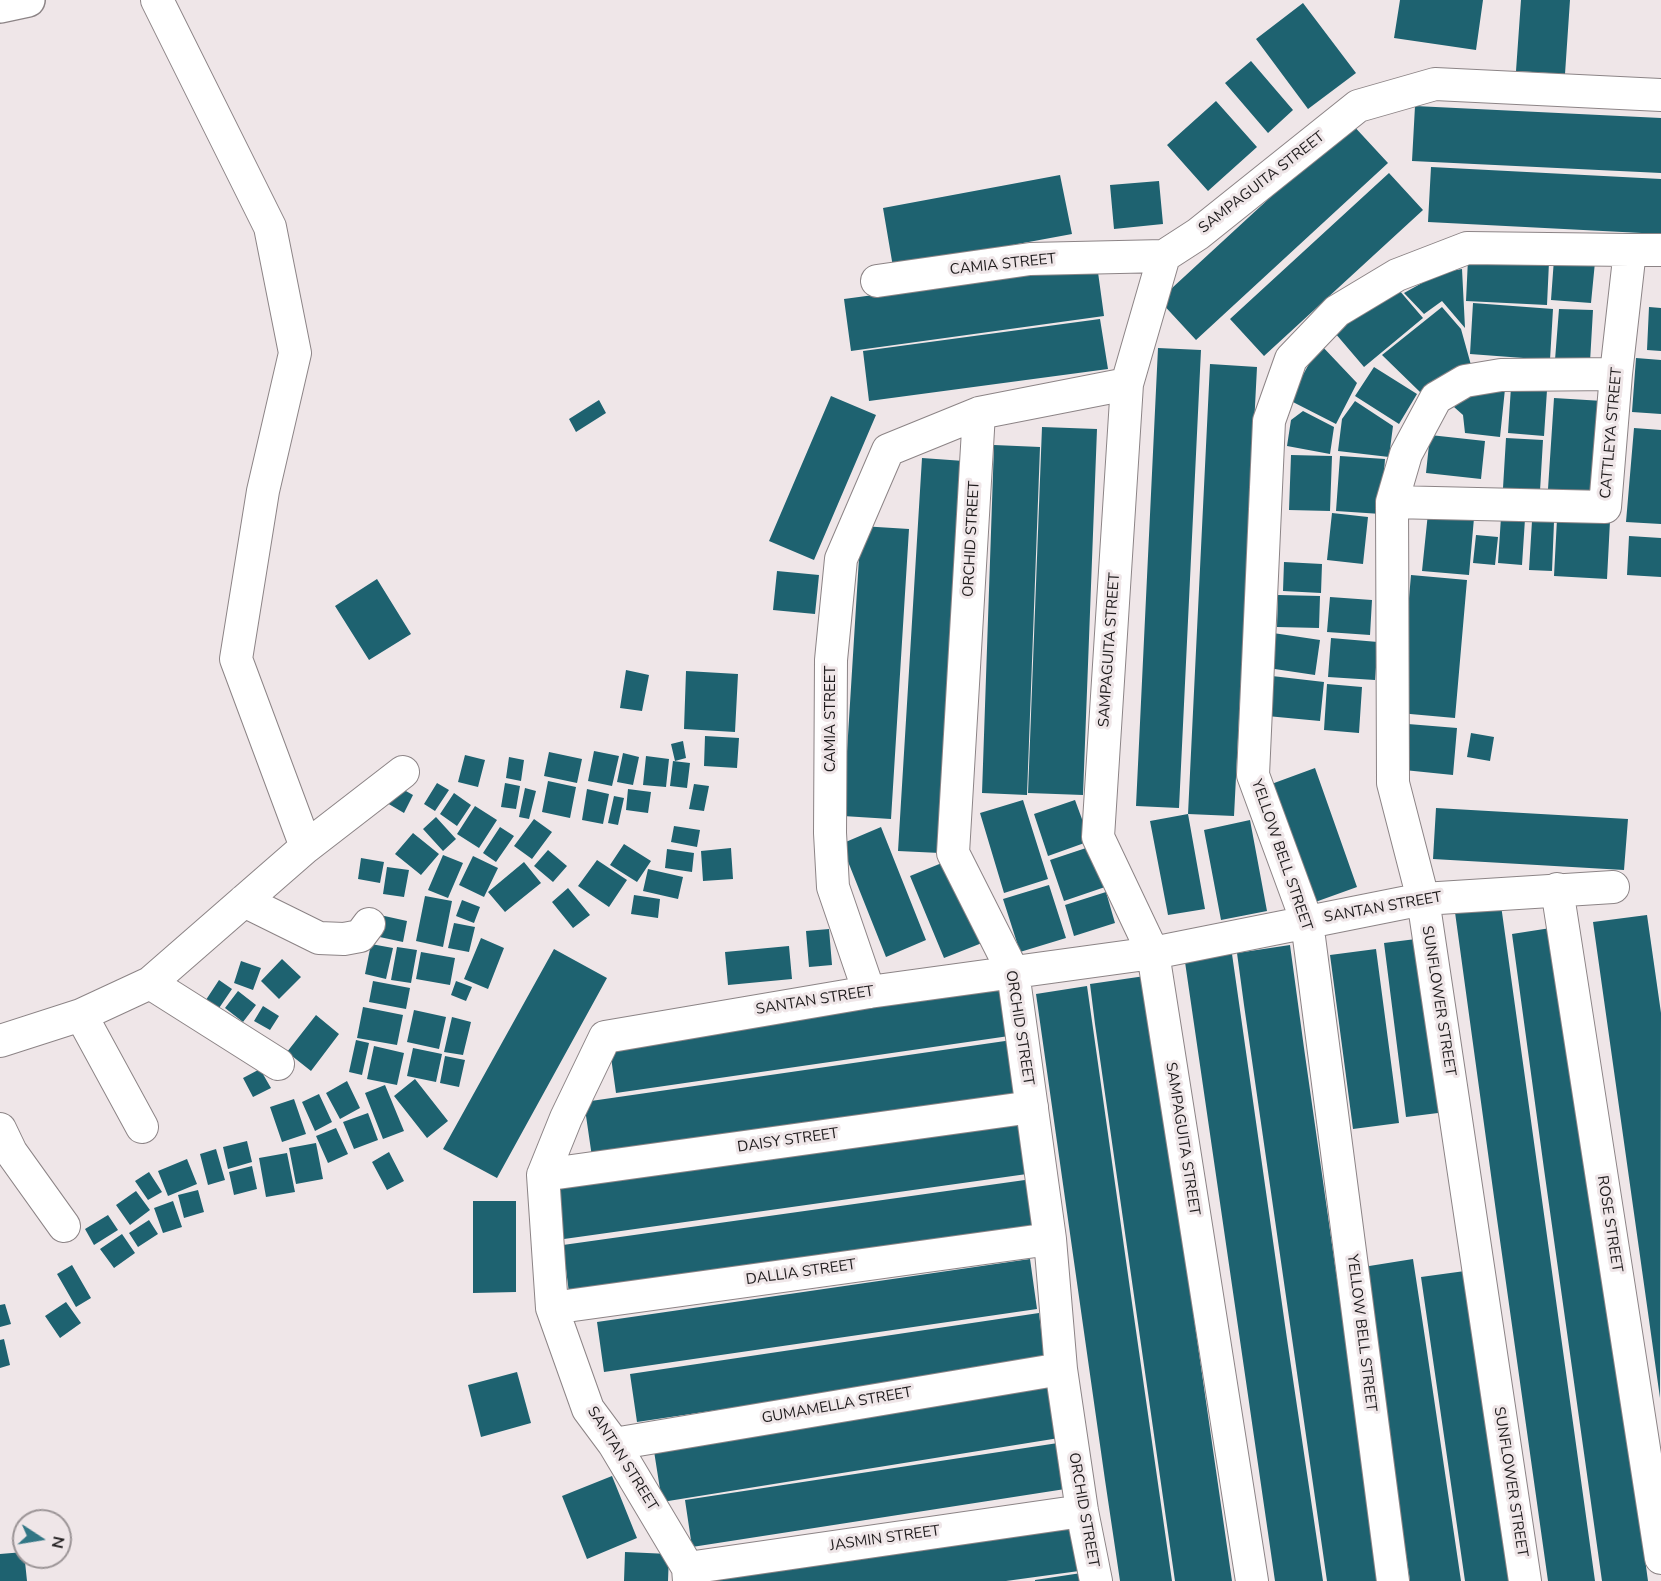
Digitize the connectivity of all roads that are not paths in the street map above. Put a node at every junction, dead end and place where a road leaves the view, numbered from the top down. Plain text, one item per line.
1 (28, 0) edge
2 (157, 0) edge
3 (0, 6) edge
4 (1661, 95) edge
5 (1630, 250) junction
6 (1661, 250) edge
7 (1164, 256) junction
8 (877, 281) dead end
9 (1616, 374) junction
10 (1127, 384) junction
11 (980, 413) junction
12 (1392, 502) junction
13 (403, 772) dead end
14 (306, 847) junction
15 (1613, 887) dead end
16 (1557, 889) junction
17 (1423, 899) junction
18 (244, 901) junction
19 (1307, 922) junction
20 (369, 924) dead end
21 (1153, 953) junction
22 (1013, 972) junction
23 (150, 983) junction
24 (869, 992) junction
25 (81, 1015) junction
26 (0, 1041) edge
27 (278, 1064) dead end
28 (1032, 1107) junction
29 (142, 1127) dead end
30 (0, 1129) edge
31 (543, 1176) junction
32 (64, 1226) dead end
33 (1050, 1239) junction
34 (552, 1308) junction
35 (1060, 1369) junction
36 (614, 1444) junction
37 (1082, 1511) junction
38 (1661, 1558) edge
39 (688, 1574) edge
40 (1096, 1581) edge
41 (1252, 1581) edge
42 (1393, 1581) edge
43 (1525, 1581) edge

1 - 3 street
2 - 14 street
4 - 7 street, SAMPAGUITA STREET
5 - 6 street
5 - 9 street, CATTLEYA STREET
5 - 19 street, YELLOW BELL STREET
7 - 8 street, CAMIA STREET
7 - 10 street, SAMPAGUITA STREET
9 - 12 street, SUNFLOWER STREET
9 - 12 street, CATTLEYA STREET
10 - 11 street
10 - 21 street, SAMPAGUITA STREET
11 - 22 street, ORCHID STREET
11 - 24 street, CAMIA STREET
12 - 17 street, SUNFLOWER STREET
13 - 14 street
14 - 18 street
15 - 16 street, SANTAN STREET
16 - 17 street, SANTAN STREET
16 - 38 street, ROSE STREET
17 - 19 street, SANTAN STREET
17 - 43 street, SUNFLOWER STREET
18 - 20 street
18 - 23 street
19 - 21 street, SANTAN STREET
19 - 42 street, YELLOW BELL STREET
21 - 22 street, SANTAN STREET
21 - 41 street, SAMPAGUITA STREET
22 - 24 street, SANTAN STREET
22 - 28 street, ORCHID STREET
23 - 25 street
23 - 27 street
24 - 31 street, SANTAN STREET
25 - 26 street
25 - 29 street
28 - 31 street, DAISY STREET
28 - 33 street, ORCHID STREET
30 - 32 street
31 - 34 street, SANTAN STREET
33 - 34 street, DALLIA STREET
33 - 35 street, ORCHID STREET
34 - 36 street, SANTAN STREET
35 - 36 street, GUMAMELLA STREET
35 - 37 street, ORCHID STREET
36 - 39 street, SANTAN STREET
37 - 39 street, JASMIN STREET
37 - 40 street, ORCHID STREET

